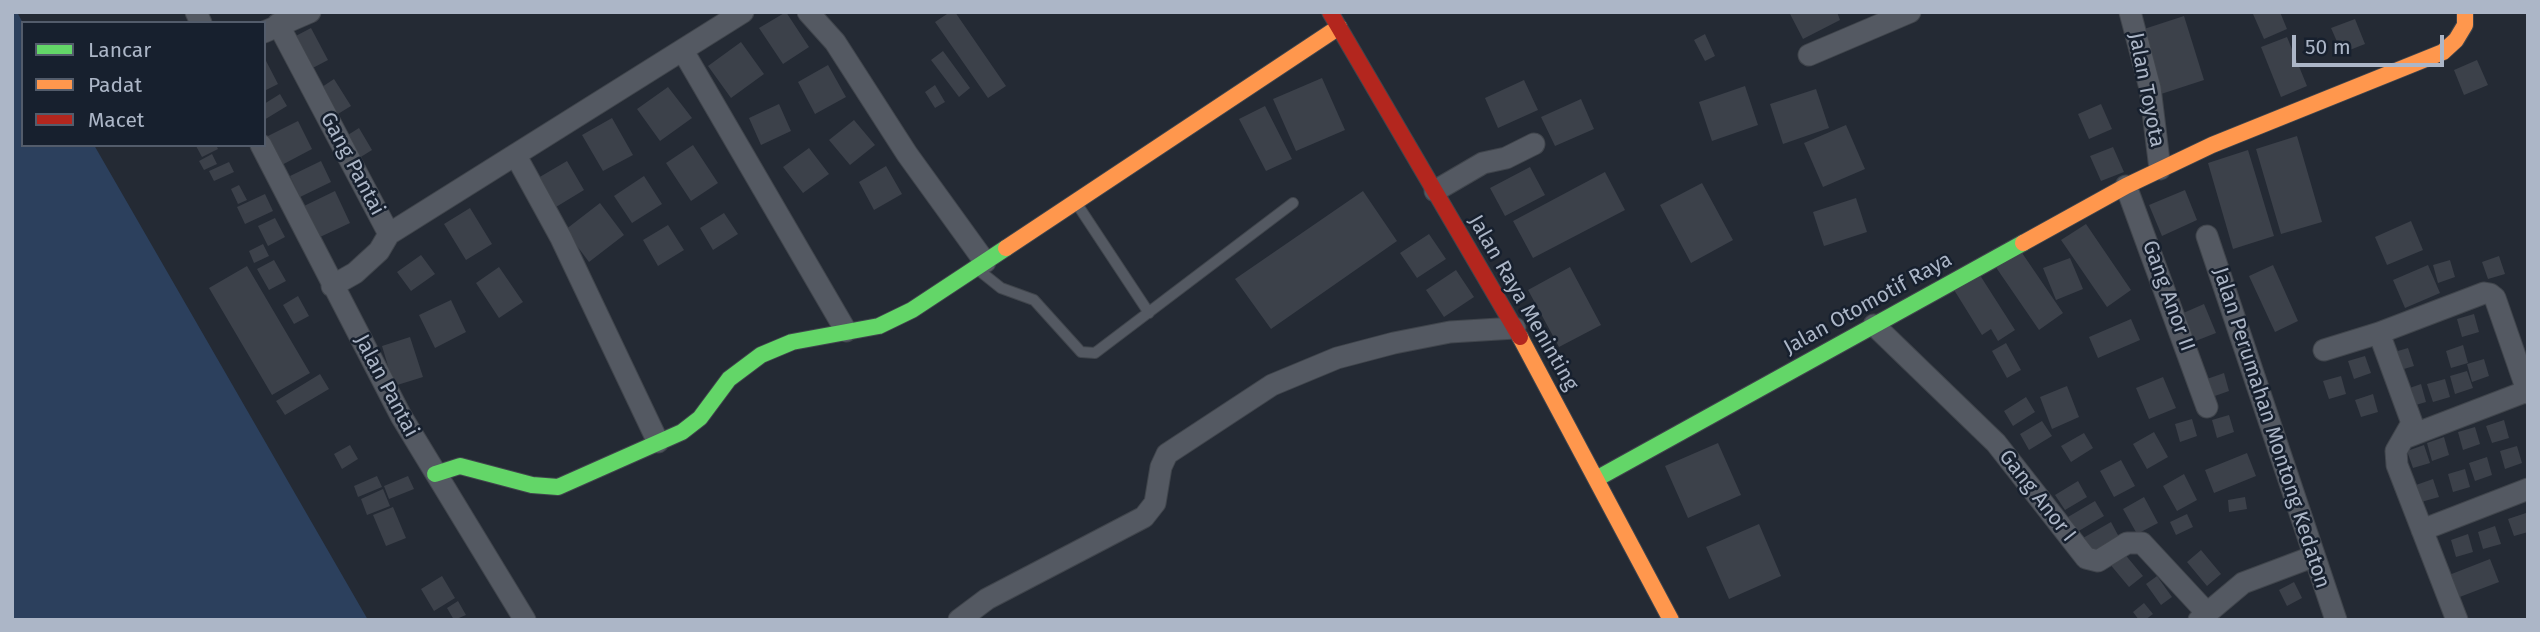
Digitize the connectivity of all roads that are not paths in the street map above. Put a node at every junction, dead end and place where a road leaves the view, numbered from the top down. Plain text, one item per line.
1 (310, 12) edge
2 (743, 12) edge
3 (808, 12) edge
4 (1910, 12) edge
5 (2130, 12) edge
6 (2465, 12) edge
7 (1335, 19) edge
8 (271, 28) edge
9 (683, 51) junction
10 (1809, 55) dead end
11 (1534, 144) dead end
12 (262, 147) edge
13 (516, 156) junction
14 (2160, 169) junction
15 (2126, 186) junction
16 (1435, 191) junction
17 (1075, 201) junction
18 (1293, 203) dead end
19 (389, 234) junction
20 (2207, 236) dead end
21 (981, 265) junction
22 (332, 286) junction
23 (1149, 313) junction
24 (1874, 325) junction
25 (1514, 328) junction
26 (846, 331) junction
27 (2379, 333) junction
28 (2324, 350) dead end
29 (2527, 393) edge
30 (2207, 407) dead end
31 (2407, 436) junction
32 (658, 442) junction
33 (435, 474) junction
34 (1598, 478) junction
35 (2528, 489) edge
36 (2423, 530) junction
37 (2312, 557) junction
38 (2203, 616) edge
39 (525, 620) edge
40 (959, 620) edge
41 (1671, 620) edge
42 (2336, 620) edge
43 (2457, 620) edge

1 - 8 street
2 - 9 street
3 - 21 street
4 - 10 street
5 - 14 street, Jalan Toyota
6 - 14 main road, Jalan Otomotif Raya
7 - 16 main road, Jalan Raya Meninting
7 - 17 main road
8 - 19 street, Gang Pantai
9 - 13 street
9 - 26 street
11 - 16 street
12 - 22 street, Jalan Pantai
13 - 19 street
13 - 32 street
14 - 15 main road, Jalan Otomotif Raya
15 - 24 main road, Jalan Otomotif Raya
15 - 30 street, Gang Anor II
16 - 25 main road, Jalan Raya Meninting
17 - 21 main road
17 - 23 lane
18 - 23 lane
19 - 22 street, Gang Pantai
20 - 37 street, Jalan Perumahan Montong Kedaton
21 - 23 lane
21 - 26 main road
22 - 33 street, Jalan Pantai
24 - 34 main road, Jalan Otomotif Raya
24 - 38 street, Gang Anor I
25 - 34 main road, Jalan Raya Meninting
25 - 40 street
26 - 32 main road
27 - 28 street
27 - 29 street
27 - 31 street
29 - 31 street
31 - 36 street
32 - 33 main road
33 - 39 street, Jalan Pantai
34 - 41 main road, Jalan Raya Meninting
35 - 36 street
36 - 43 street
37 - 38 street
37 - 42 street, Jalan Perumahan Montong Kedaton

